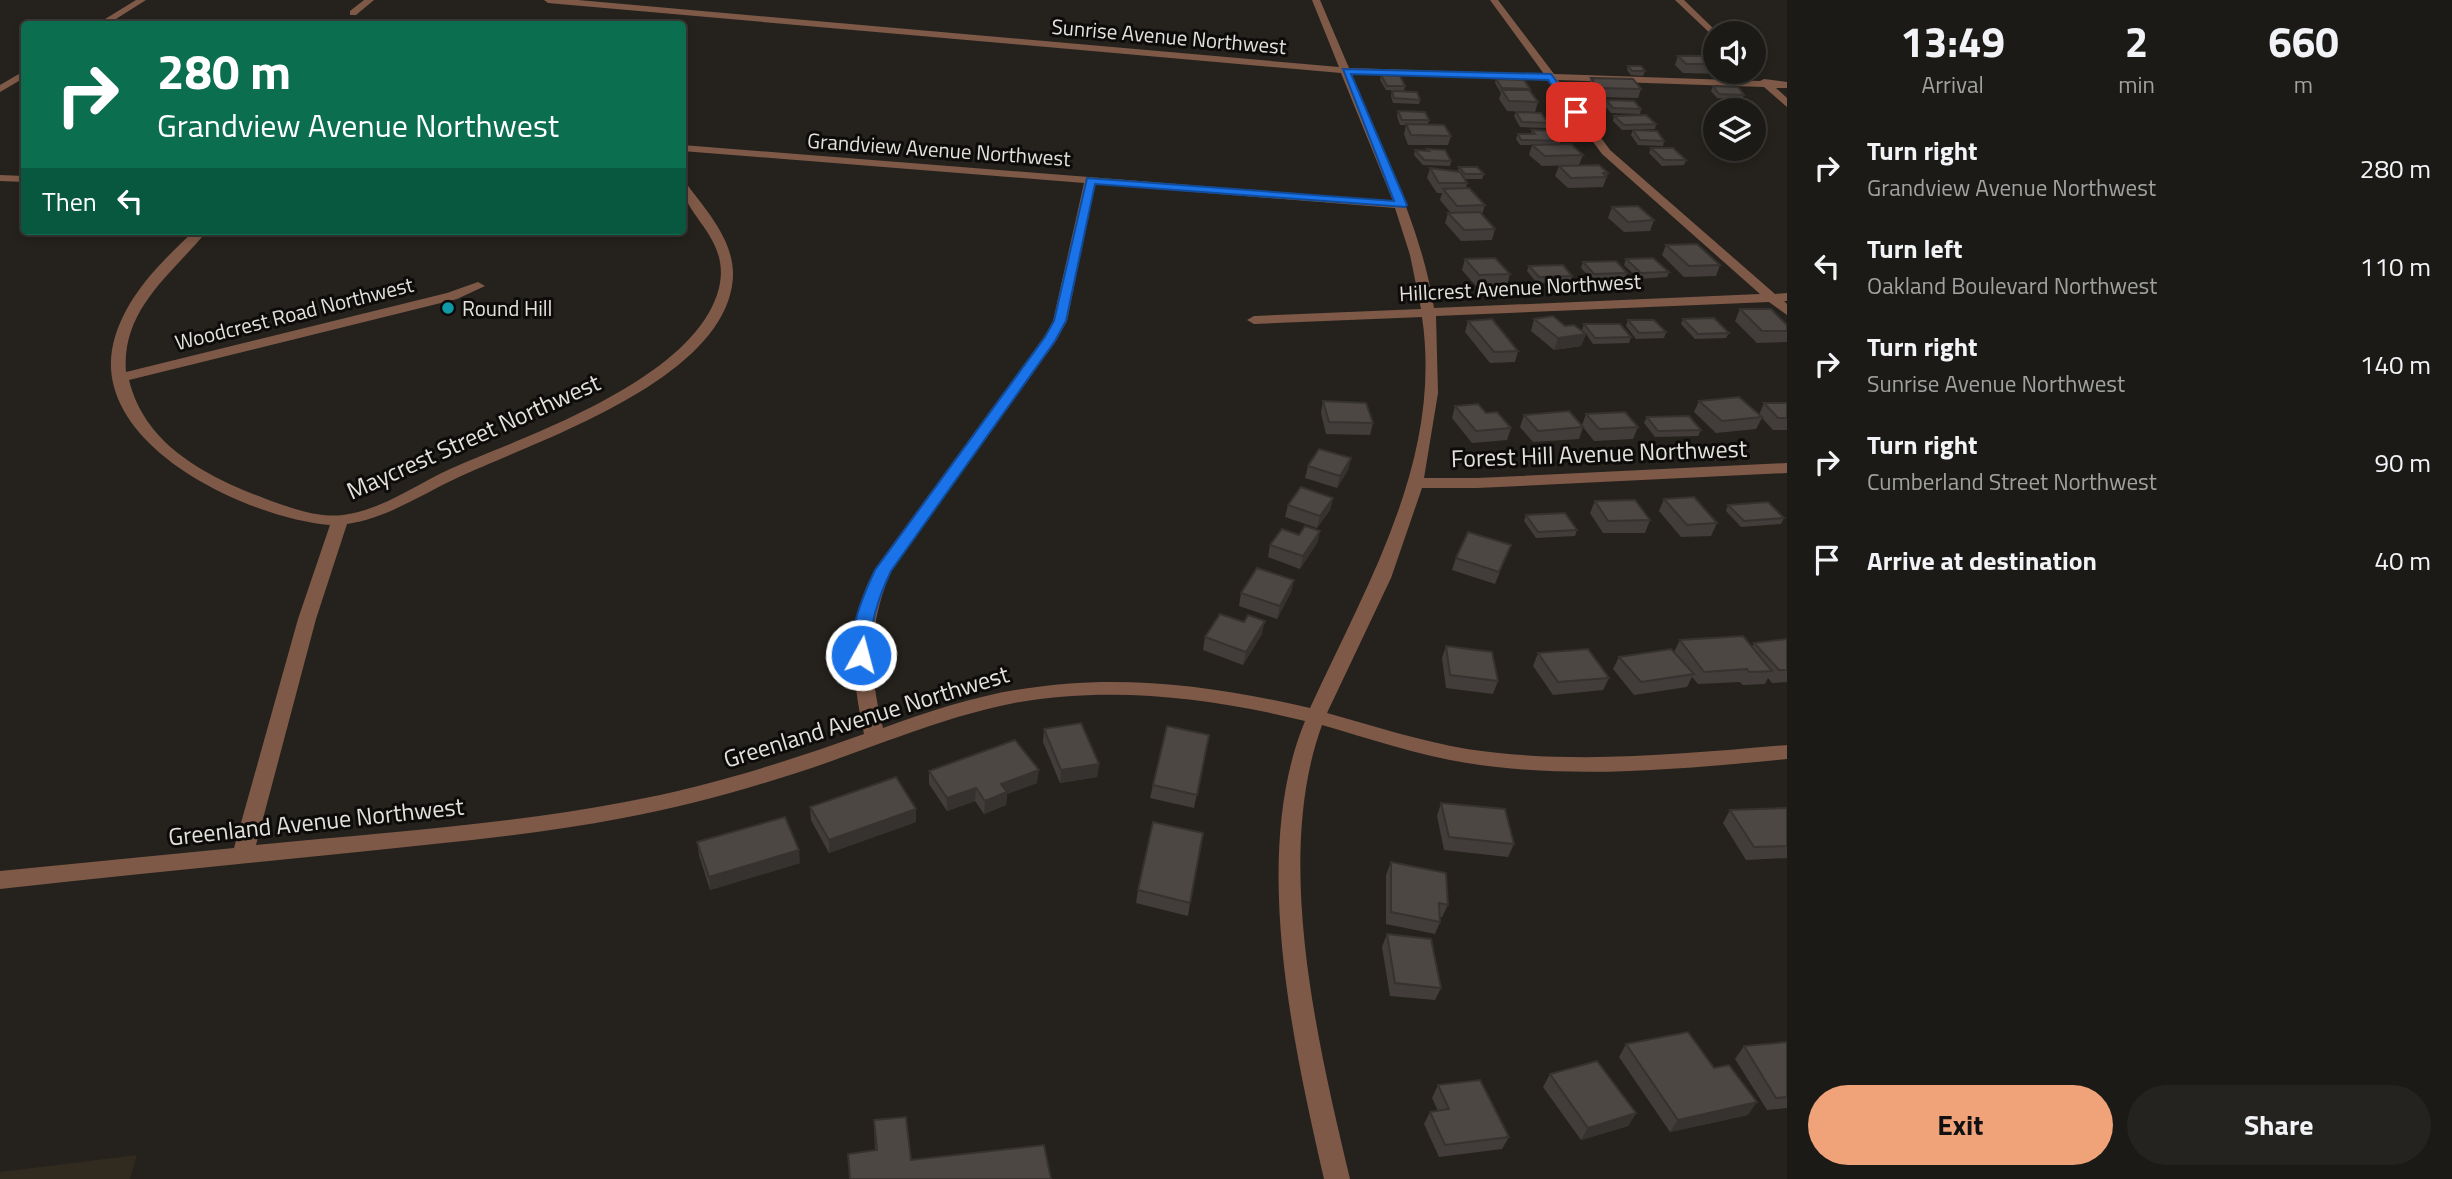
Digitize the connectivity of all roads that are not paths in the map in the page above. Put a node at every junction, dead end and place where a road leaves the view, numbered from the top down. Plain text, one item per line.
1 (142, 0) edge
2 (370, 0) edge
3 (548, 0) edge
4 (1316, 0) edge
5 (1494, 0) edge
6 (1679, 0) edge
7 (353, 13) dead end
8 (107, 21) edge
9 (1703, 23) edge
10 (1346, 71) junction
11 (21, 76) edge
12 (1551, 77) junction
13 (1703, 81) edge
14 (1766, 83) edge
15 (1766, 84) edge
16 (1787, 85) edge
17 (0, 89) edge
18 (1787, 104) edge
19 (686, 148) edge
20 (0, 178) edge
21 (21, 179) edge
22 (1090, 180) junction
23 (686, 191) edge
24 (1401, 205) junction
25 (197, 235) edge
26 (478, 286) dead end
27 (1771, 297) junction
28 (1787, 297) edge
29 (1428, 311) junction
30 (1787, 311) edge
31 (1254, 320) dead end
32 (119, 379) junction
33 (1787, 468) edge
34 (1413, 482) junction
35 (341, 520) junction
36 (1316, 717) junction
37 (875, 737) junction
38 (1787, 752) edge
39 (242, 856) junction
40 (0, 880) edge
41 (1337, 1179) edge

1 - 8 street
2 - 7 street
3 - 10 street, Sunrise Avenue Northwest
4 - 10 street
5 - 12 street
6 - 9 street
10 - 12 street, Sunrise Avenue Northwest
10 - 24 street
11 - 17 street
12 - 13 street, Sunrise Avenue Northwest
12 - 27 street
14 - 16 street, Sunrise Avenue Northwest
15 - 18 street
19 - 22 street, Grandview Avenue Northwest
20 - 21 street
22 - 24 street, Grandview Avenue Northwest
22 - 37 street
23 - 35 street, Maycrest Street Northwest
24 - 29 street
25 - 32 street
26 - 32 street, Woodcrest Road Northwest
27 - 28 street, Hillcrest Avenue Northwest
27 - 29 street, Hillcrest Avenue Northwest
27 - 30 street
29 - 31 street, Hillcrest Avenue Northwest
29 - 34 street
32 - 35 street
33 - 34 street, Forest Hill Avenue Northwest
34 - 36 street
35 - 39 street, Maycrest Street Northwest
36 - 37 street, Greenland Avenue Northwest
36 - 38 street, Greenland Avenue Northwest
36 - 41 street
37 - 39 street, Greenland Avenue Northwest
39 - 40 street, Greenland Avenue Northwest

